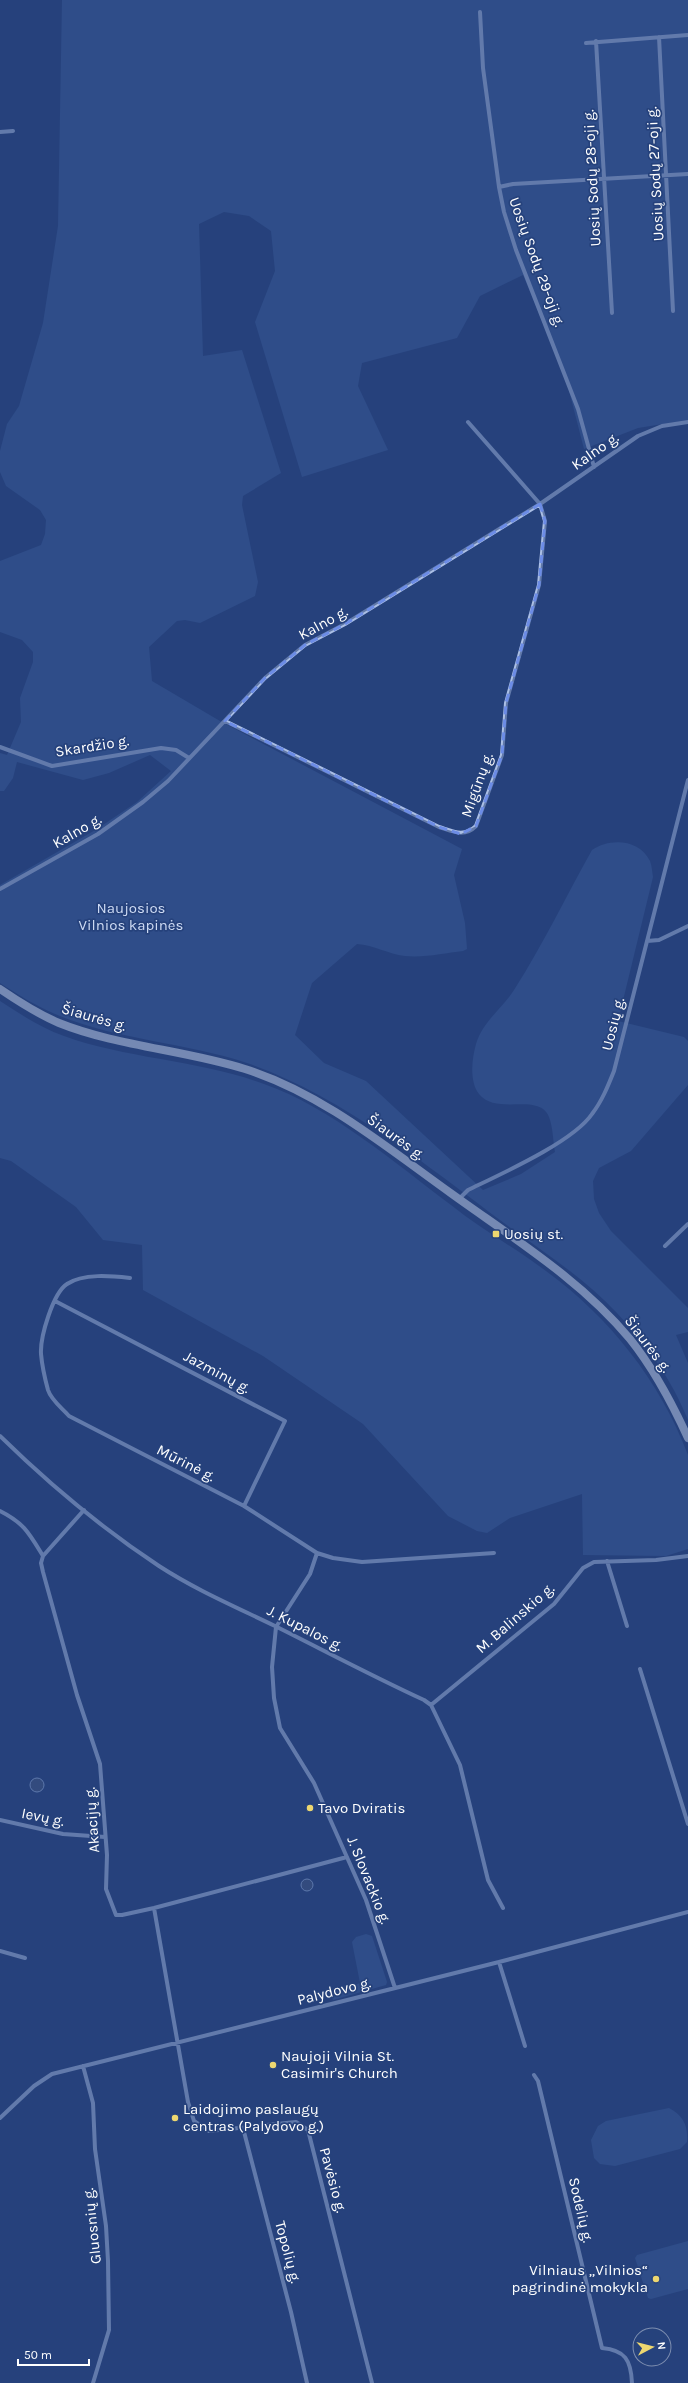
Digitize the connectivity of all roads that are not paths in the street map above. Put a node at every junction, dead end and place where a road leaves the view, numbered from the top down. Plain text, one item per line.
1 (480, 12) dead end
2 (688, 35) edge
3 (659, 37) junction
4 (596, 41) junction
5 (586, 43) dead end
6 (13, 130) dead end
7 (0, 132) edge
8 (688, 174) edge
9 (668, 175) junction
10 (603, 178) junction
11 (499, 187) junction
12 (673, 310) dead end
13 (612, 313) dead end
14 (468, 422) dead end
15 (688, 422) edge
16 (594, 467) junction
17 (540, 504) junction
18 (226, 722) junction
19 (0, 747) edge
20 (189, 758) junction
21 (688, 780) edge
22 (683, 800) junction
23 (688, 801) edge
24 (0, 889) edge
25 (688, 926) edge
26 (647, 941) junction
27 (0, 989) edge
28 (459, 1199) junction
29 (688, 1224) edge
30 (665, 1246) dead end
31 (130, 1278) dead end
32 (55, 1301) junction
33 (0, 1436) edge
34 (688, 1438) edge
35 (244, 1506) junction
36 (84, 1510) junction
37 (0, 1511) edge
38 (317, 1553) junction
39 (494, 1553) dead end
40 (43, 1556) junction
41 (688, 1556) edge
42 (607, 1561) junction
43 (627, 1626) dead end
44 (276, 1627) junction
45 (640, 1669) dead end
46 (430, 1705) junction
47 (0, 1820) edge
48 (688, 1824) edge
49 (105, 1837) junction
50 (347, 1857) junction
51 (154, 1908) junction
52 (503, 1908) dead end
53 (688, 1912) edge
54 (0, 1951) edge
55 (25, 1958) dead end
56 (499, 1962) junction
57 (395, 1988) junction
58 (178, 2043) junction
59 (525, 2046) dead end
60 (83, 2066) junction
61 (534, 2075) dead end
62 (0, 2118) edge
63 (243, 2128) junction
64 (93, 2383) edge
65 (307, 2383) edge
66 (372, 2383) edge
67 (632, 2383) edge

1 - 11 street, Uosių Sodų 29-oji g.
2 - 3 street
3 - 4 street
3 - 9 street, Uosių Sodų 27-oji g.
4 - 5 street
4 - 10 street, Uosių Sodų 28-oji g.
6 - 7 street
8 - 9 street
9 - 10 street
9 - 12 street, Uosių Sodų 27-oji g.
10 - 11 street
10 - 13 street, Uosių Sodų 28-oji g.
11 - 16 street, Uosių Sodų 29-oji g.
14 - 17 street
15 - 16 street, Kalno g.
16 - 17 street, Kalno g.
17 - 18 street, Kalno g.
17 - 18 street, Migūnų g.
18 - 20 street, Kalno g.
19 - 20 street, Skardžio g.
20 - 24 street, Kalno g.
21 - 22 street, Uosių g.
22 - 23 street
22 - 26 street, Uosių g.
25 - 26 street
26 - 28 street, Uosių g.
27 - 28 main road, Šiaurės g.
28 - 34 main road, Šiaurės g.
29 - 30 street
31 - 32 street, Mūrinė g.
32 - 35 street, Mūrinė g.
32 - 35 street, Jazminų g.
33 - 36 street, J. Kupalos g.
35 - 38 street, Mūrinė g.
36 - 40 street
36 - 44 street, J. Kupalos g.
37 - 40 street, Akacijų g.
38 - 39 street, Mūrinė g.
38 - 44 street
40 - 49 street, Akacijų g.
41 - 42 street, M. Balinskio g.
42 - 43 street
42 - 46 street, M. Balinskio g.
44 - 46 street, J. Kupalos g.
44 - 50 street, J. Slovackio g.
45 - 48 street
46 - 52 street
47 - 49 street, Ievų g.
49 - 51 street, Akacijų g.
50 - 51 street, Akacijų g.
50 - 57 street, J. Slovackio g.
51 - 58 street, Pavėsio g.
53 - 56 street, Palydovo g.
54 - 55 street
56 - 57 street, Palydovo g.
56 - 59 street
57 - 58 street, Palydovo g.
58 - 60 street, Palydovo g.
58 - 63 street, Pavėsio g.
60 - 62 street, Palydovo g.
60 - 64 street, Gluosnių g.
61 - 67 street, Sodelių g.
63 - 65 street, Topolių g.
63 - 66 street, Pavėsio g.

